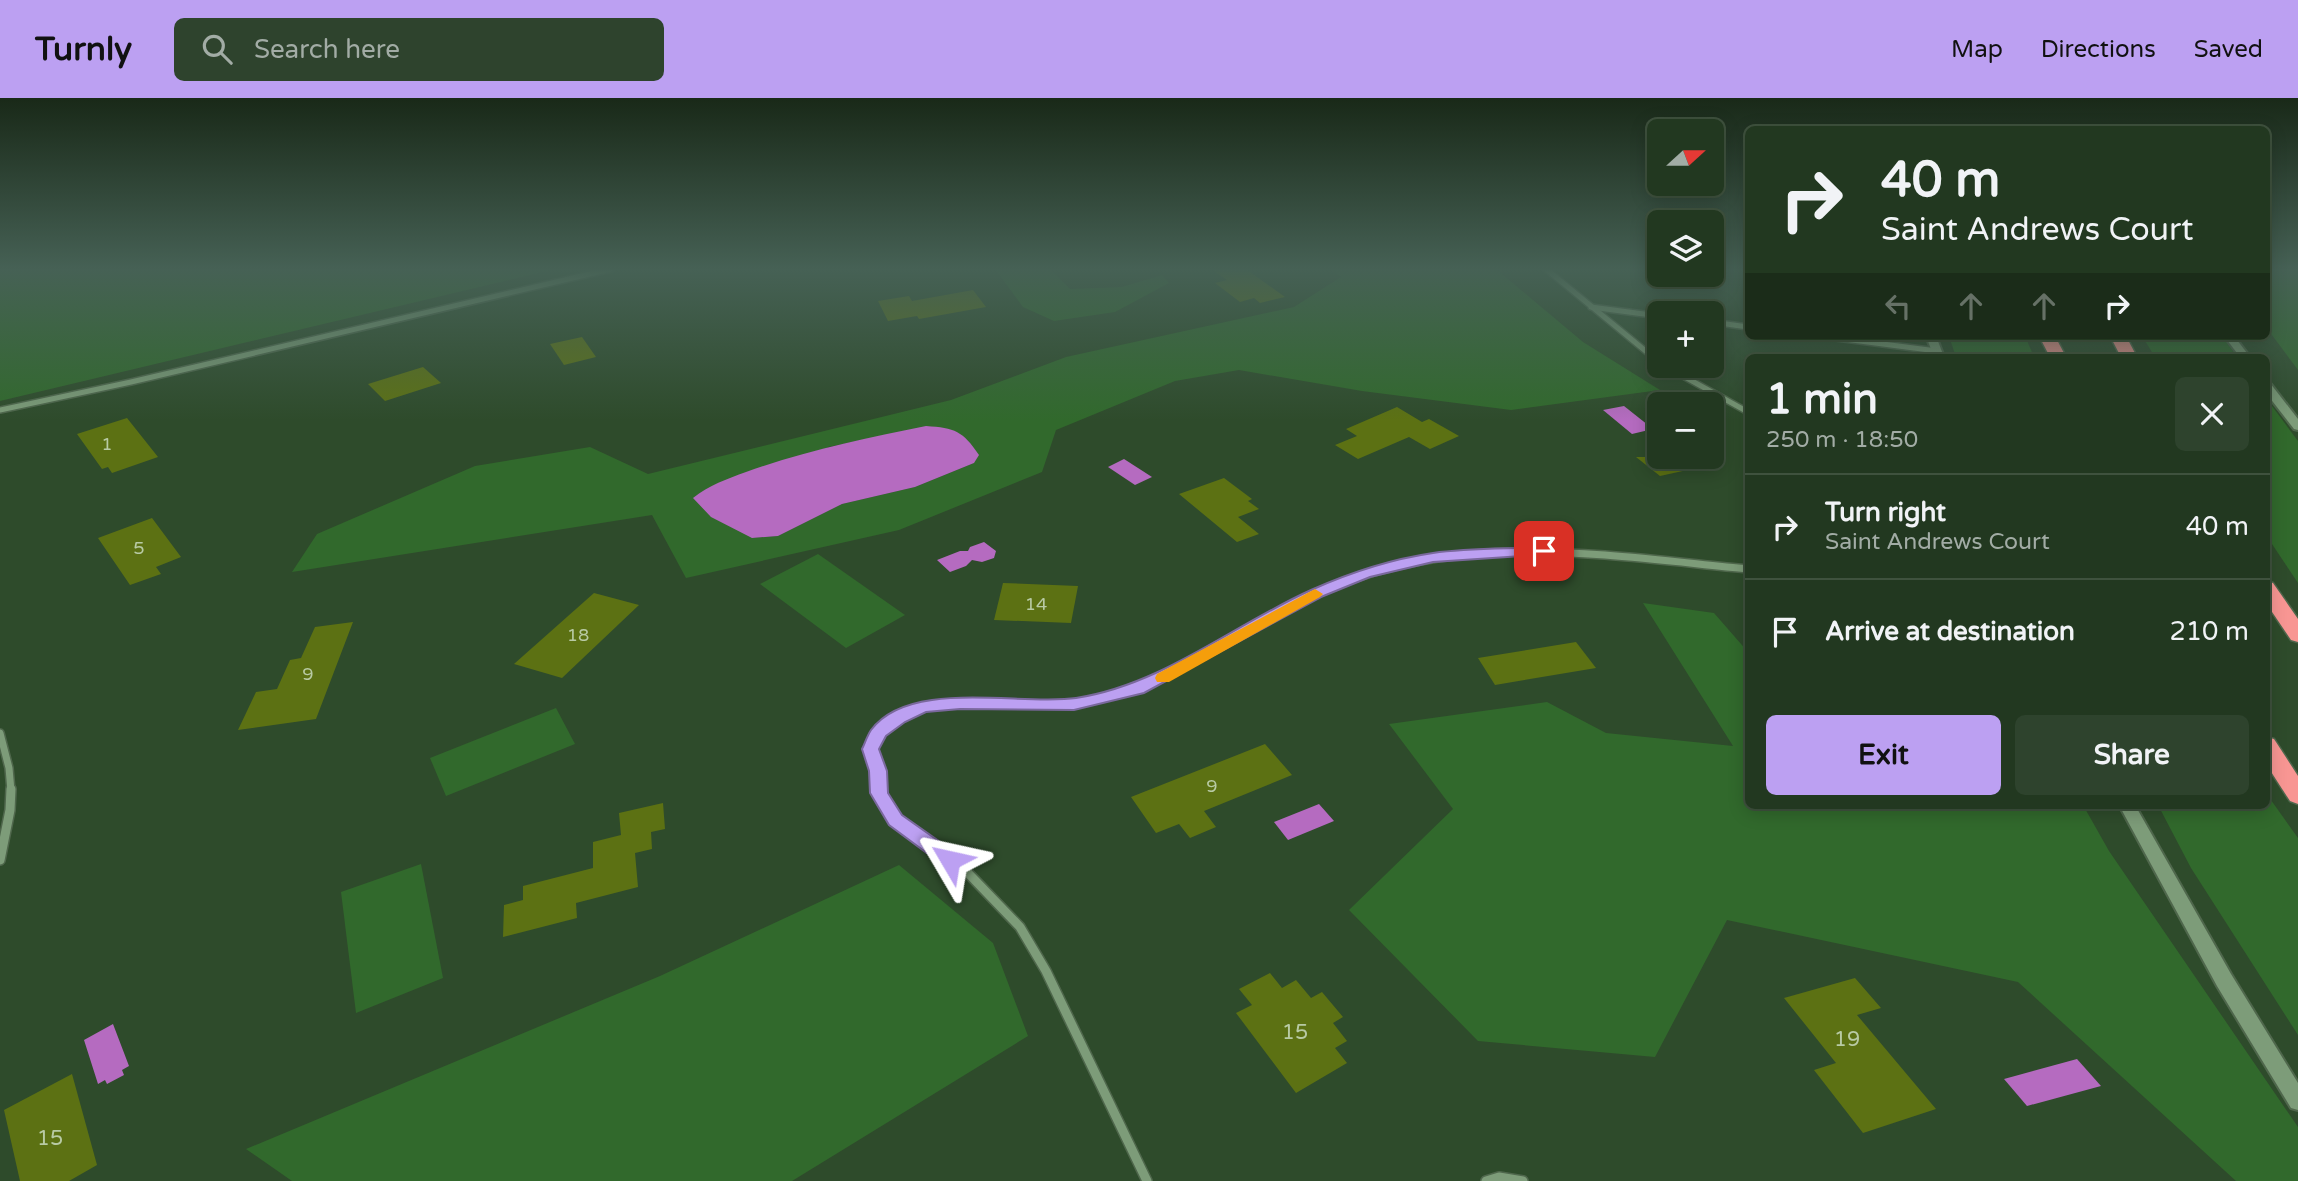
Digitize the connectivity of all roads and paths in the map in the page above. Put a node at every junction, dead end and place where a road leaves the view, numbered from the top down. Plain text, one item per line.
1 (392, 320) edge
2 (1607, 320) edge
3 (1724, 324) edge
4 (1745, 327) edge
5 (1847, 340) edge
6 (2232, 340) edge
7 (1647, 352) edge
8 (1938, 354) edge
9 (2243, 354) edge
10 (1687, 378) edge
11 (2270, 390) edge
12 (0, 410) edge
13 (1745, 410) edge
14 (2298, 427) edge
15 (1745, 569) edge
16 (2270, 593) edge
17 (2298, 635) edge
18 (0, 733) edge
19 (2270, 751) edge
20 (2298, 795) edge
21 (2129, 809) edge
22 (0, 860) edge
23 (2298, 1101) edge
24 (1147, 1181) edge
25 (1486, 1181) edge
26 (1523, 1181) edge

1 - 12 street
2 - 7 street
3 - 4 street
5 - 8 street
6 - 9 main road
10 - 13 street
11 - 14 main road
15 - 24 street
16 - 17 highway
18 - 22 street
19 - 20 highway
21 - 23 main road
25 - 26 street

